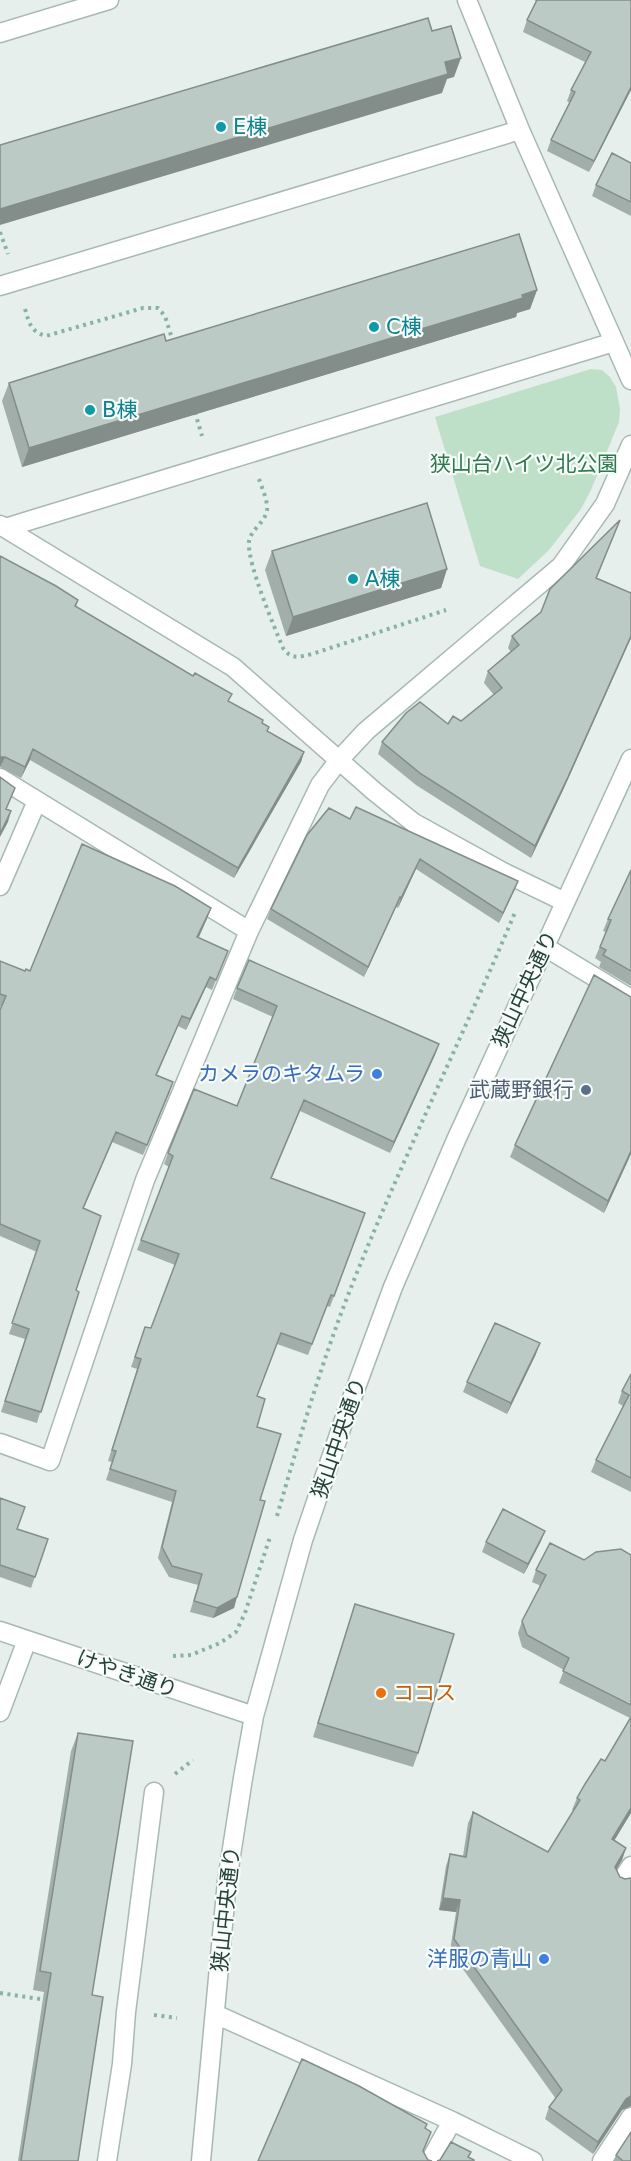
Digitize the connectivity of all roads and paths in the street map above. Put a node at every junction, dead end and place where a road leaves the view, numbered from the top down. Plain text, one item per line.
1 (109, 0) edge
2 (467, 0) edge
3 (0, 33) edge
4 (520, 129) junction
5 (9, 283) edge
6 (614, 342) junction
7 (175, 348) edge
8 (631, 380) edge
9 (191, 401) edge
10 (631, 445) edge
11 (251, 454) junction
12 (211, 466) junction
13 (3, 527) edge
14 (446, 610) dead end
15 (631, 759) edge
16 (339, 760) junction
17 (0, 778) edge
18 (37, 801) junction
19 (0, 886) edge
20 (565, 902) junction
21 (517, 909) dead end
22 (249, 931) junction
23 (545, 947) junction
24 (631, 999) edge
25 (0, 1443) edge
26 (276, 1521) dead end
27 (272, 1531) dead end
28 (0, 1631) edge
29 (27, 1640) junction
30 (172, 1656) dead end
31 (0, 1712) edge
32 (254, 1716) junction
33 (154, 1792) dead end
34 (0, 1993) edge
35 (57, 2002) edge
36 (126, 2012) junction
37 (215, 2014) junction
38 (177, 2018) dead end
39 (631, 2117) edge
40 (452, 2121) junction
41 (107, 2161) edge
42 (201, 2161) edge
43 (430, 2161) edge
44 (533, 2161) edge
45 (602, 2161) edge

1 - 3 street
2 - 4 street
4 - 5 street
4 - 6 street
5 - 7 path
6 - 8 street
6 - 11 street
9 - 12 path
10 - 16 street
11 - 12 street
11 - 14 path
12 - 13 street
13 - 16 street
15 - 20 street, 狭山中央通り
16 - 20 street
16 - 22 street
17 - 18 street
18 - 19 street
18 - 22 street
20 - 23 street, 狭山中央通り
21 - 26 path
22 - 25 street
23 - 24 street
23 - 32 street, 狭山中央通り
27 - 30 path
28 - 29 street, けやき通り
29 - 31 street
29 - 32 street, けやき通り
32 - 37 street, 狭山中央通り
33 - 36 street
34 - 35 path
36 - 38 path
36 - 41 street
37 - 40 street
37 - 42 street, 狭山中央通り
39 - 45 street
40 - 43 street
40 - 44 street

